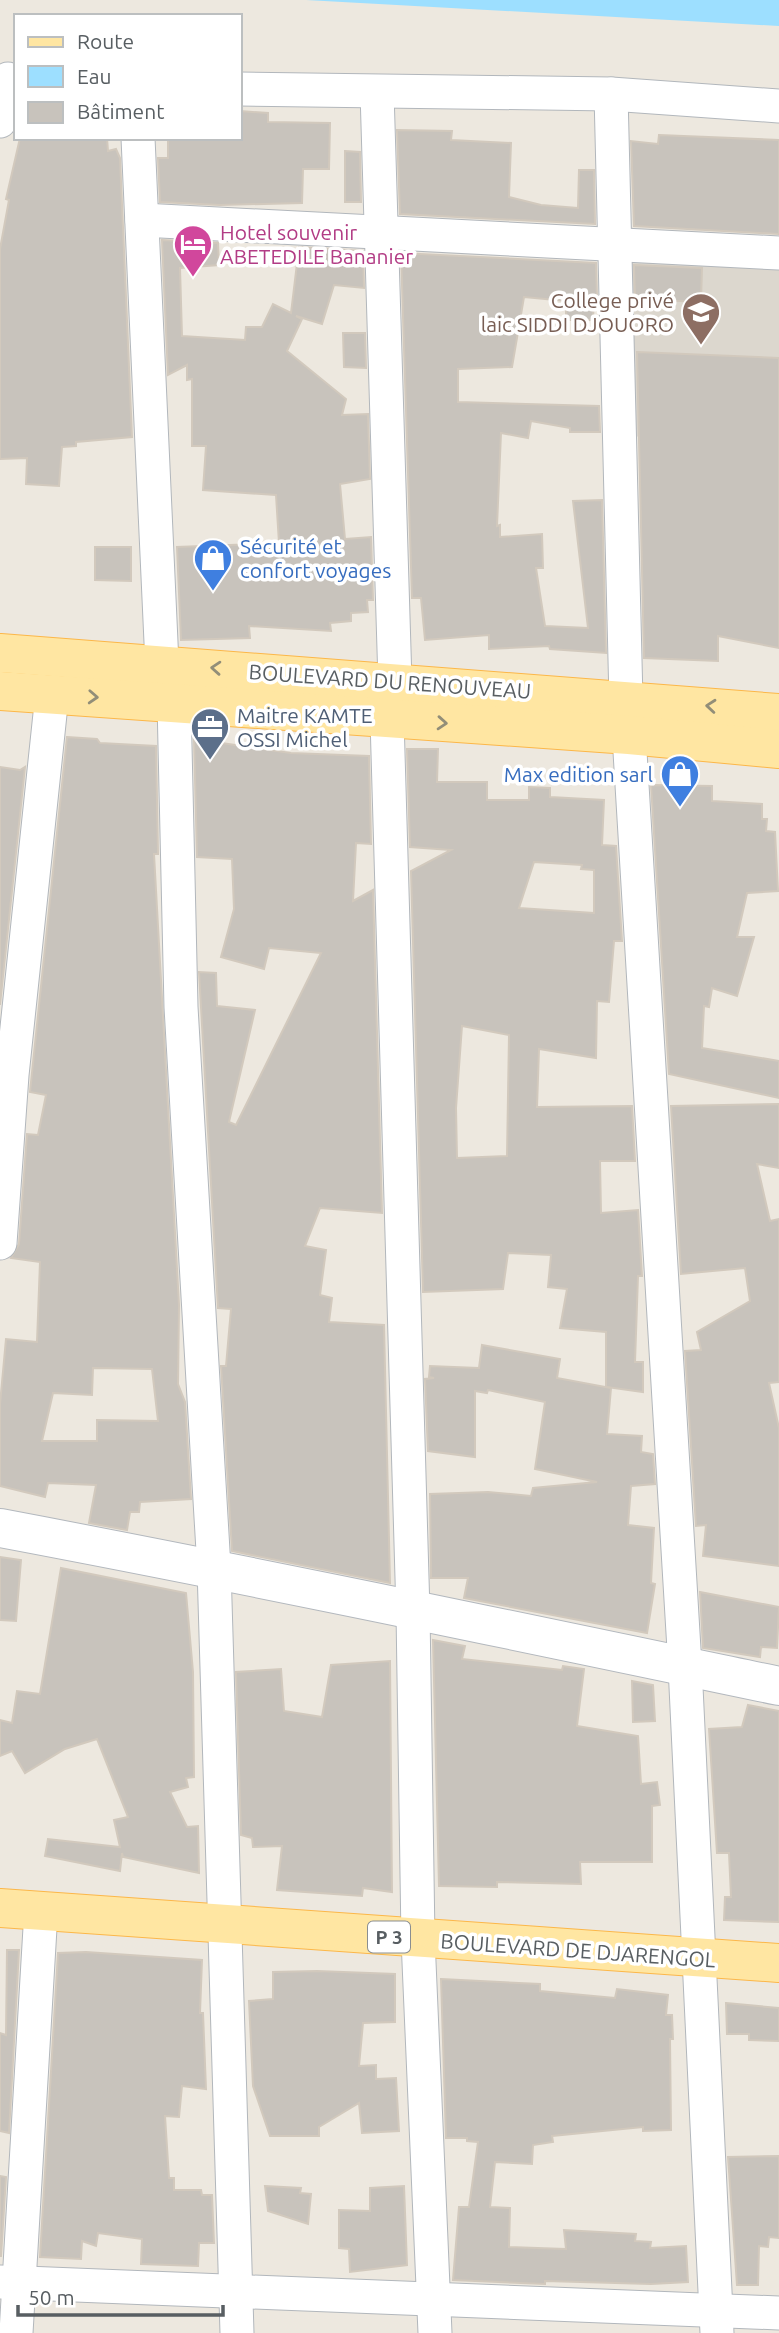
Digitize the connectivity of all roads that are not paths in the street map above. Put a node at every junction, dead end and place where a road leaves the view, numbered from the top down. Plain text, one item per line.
1 (8, 79) edge
2 (242, 89) edge
3 (377, 92) junction
4 (611, 94) junction
5 (779, 106) edge
6 (0, 121) edge
7 (138, 140) edge
8 (142, 220) junction
9 (382, 230) junction
10 (615, 242) junction
11 (779, 253) edge
12 (0, 653) edge
13 (162, 664) junction
14 (395, 682) junction
15 (0, 691) edge
16 (52, 695) junction
17 (174, 702) junction
18 (779, 713) edge
19 (628, 717) junction
20 (387, 719) junction
21 (779, 749) edge
22 (0, 1243) edge
23 (0, 1528) edge
24 (214, 1568) junction
25 (413, 1612) junction
26 (685, 1667) junction
27 (779, 1686) edge
28 (0, 1908) edge
29 (41, 1911) junction
30 (227, 1925) junction
31 (418, 1939) junction
32 (700, 1959) junction
33 (779, 1963) edge
34 (10, 2282) edge
35 (236, 2292) junction
36 (435, 2299) junction
37 (779, 2313) edge
38 (716, 2323) edge
39 (16, 2333) edge
40 (237, 2333) edge
41 (436, 2333) edge

1 - 6 street
2 - 3 street
3 - 4 street
3 - 9 street
4 - 5 street
4 - 10 street
7 - 8 street
8 - 9 street
8 - 13 street
9 - 10 street
9 - 14 street
10 - 11 street
10 - 19 street
12 - 13 main road, BOULEVARD DU RENOUVEAU
14 -> 13 main road, BOULEVARD DU RENOUVEAU
14 - 19 main road, BOULEVARD DU RENOUVEAU
15 - 16 main road, BOULEVARD DU RENOUVEAU
16 -> 17 main road, BOULEVARD DU RENOUVEAU
16 - 22 street
17 - 20 main road, BOULEVARD DU RENOUVEAU
17 - 24 street
18 -> 19 main road, BOULEVARD DU RENOUVEAU
20 -> 19 main road, BOULEVARD DU RENOUVEAU
19 - 21 main road, BOULEVARD DU RENOUVEAU
19 - 26 street
20 - 25 street
23 - 24 main road
24 - 25 main road
24 - 30 street
25 - 26 main road
25 - 31 street
26 - 27 main road
26 - 32 street
28 - 29 main road, BOULEVARD DE DJARENGOL / P 3
29 - 30 main road, BOULEVARD DE DJARENGOL / P 3
29 - 34 street
30 - 31 main road, BOULEVARD DE DJARENGOL / P 3
30 - 35 street
31 - 32 main road, BOULEVARD DE DJARENGOL / P 3
31 - 36 street
32 - 33 main road, BOULEVARD DE DJARENGOL / P 3
32 - 38 street
34 - 35 street
34 - 39 street
35 - 36 street
35 - 40 street
36 - 38 street
36 - 41 street
37 - 38 street

